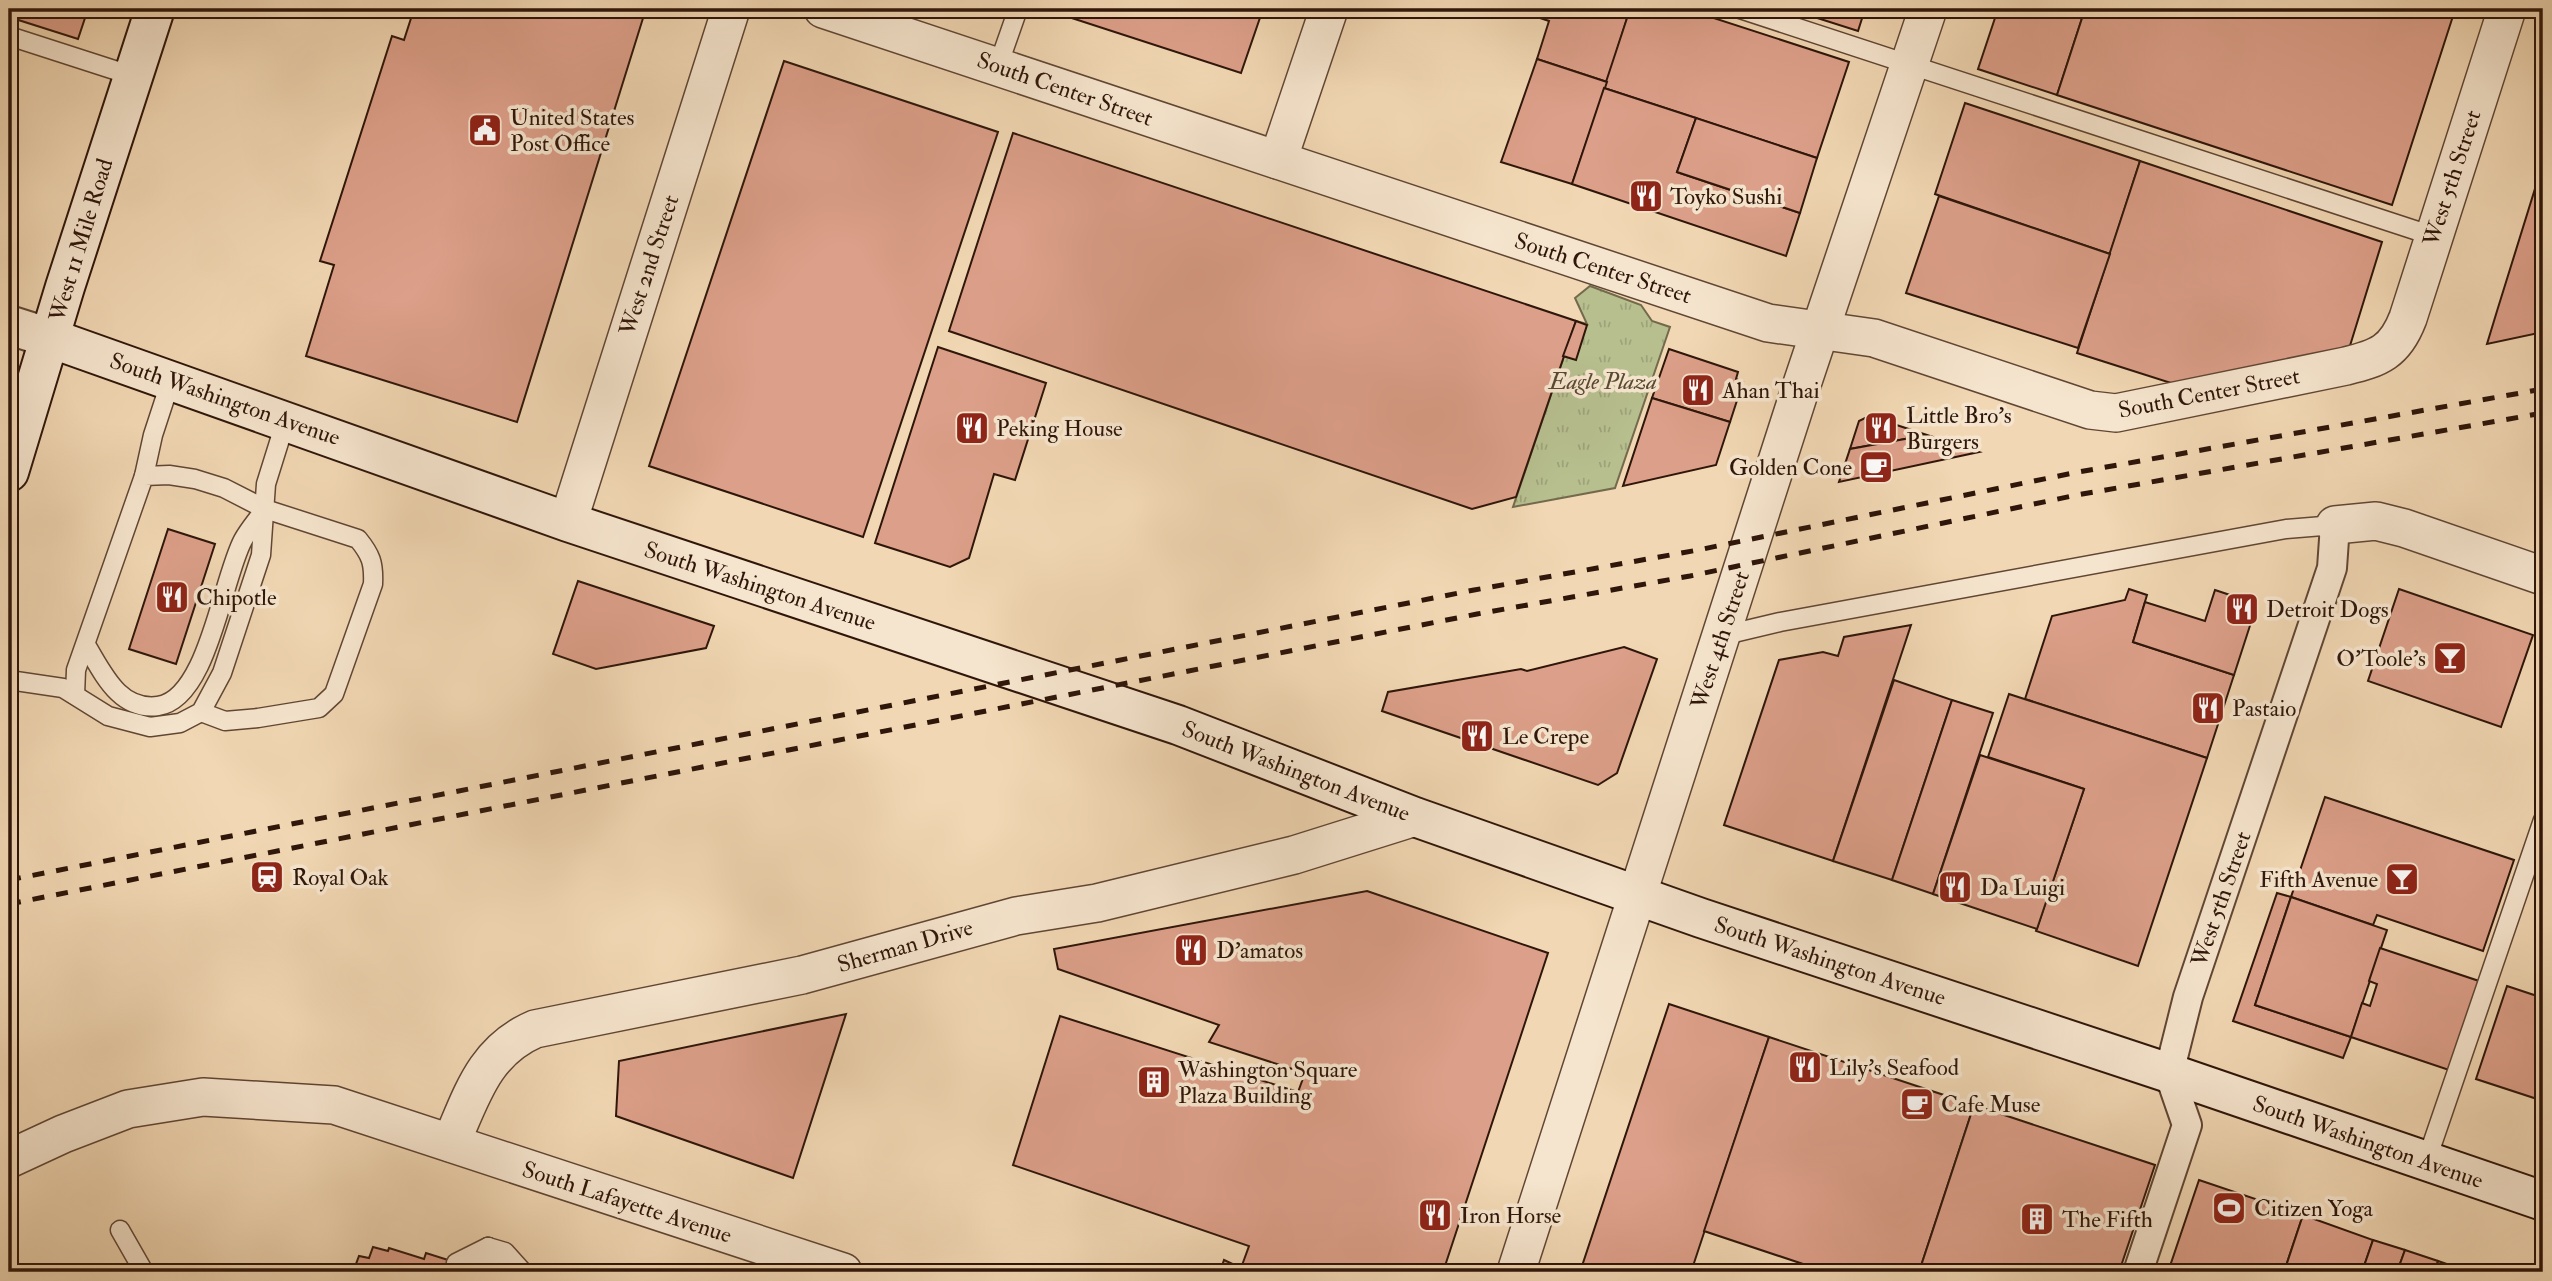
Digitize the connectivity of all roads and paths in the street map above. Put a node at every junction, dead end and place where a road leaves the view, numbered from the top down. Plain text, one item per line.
1 (155, 9) edge
2 (731, 9) edge
3 (823, 9) edge
4 (1018, 9) edge
5 (1329, 9) edge
6 (1740, 9) edge
7 (1928, 9) edge
8 (2507, 9) edge
9 (9, 36) edge
10 (1910, 63) junction
11 (999, 66) junction
12 (132, 76) junction
13 (1278, 160) junction
14 (2433, 236) junction
15 (9, 325) edge
16 (1820, 331) junction
17 (50, 338) junction
18 (2393, 345) joint
19 (171, 380) junction
20 (286, 420) junction
21 (9, 472) edge
22 (144, 476) junction
23 (265, 509) junction
24 (568, 522) junction
25 (2335, 525) junction
26 (2543, 576) edge
27 (1721, 636) junction
28 (86, 645) junction
29 (9, 680) edge
30 (75, 695) junction
31 (201, 712) junction
32 (1415, 817) junction
33 (2543, 820) edge
34 (1637, 896) junction
35 (2169, 1073) junction
36 (451, 1143) junction
37 (9, 1158) edge
38 (2426, 1162) junction
39 (2543, 1201) edge
40 (120, 1230) dead end
41 (488, 1247) junction
42 (456, 1263) dead end
43 (478, 1270) dead end
44 (144, 1272) edge
45 (498, 1272) edge
46 (523, 1272) edge
47 (843, 1272) edge
48 (1516, 1272) edge
49 (2138, 1272) edge

1 - 12 main road, West 11 Mile Road
2 - 24 street, West 2nd Street
3 - 11 street, South Center Street
4 - 11 lane
5 - 13 street
6 - 10 lane
7 - 10 street, West 4th Street
8 - 14 street, West 5th Street
9 - 12 lane
10 - 14 lane
10 - 16 street, West 4th Street
11 - 13 street, South Center Street
12 - 17 main road, West 11 Mile Road
13 - 16 street, South Center Street
14 - 18 street, West 5th Street
15 - 17 main road, South Washington Avenue
16 - 18 street, South Center Street
16 - 27 street, West 4th Street
17 - 19 main road, South Washington Avenue
17 - 21 main road, West 11 Mile Road
19 - 20 main road, South Washington Avenue
19 - 22 lane
20 - 23 lane
20 - 24 main road, South Washington Avenue
22 - 23 lane
22 - 28 lane
23 - 28 lane
23 - 31 lane
23 - 31 lane
24 - 32 main road, South Washington Avenue
25 - 26 street
25 - 27 lane
25 - 35 street, West 5th Street
27 - 34 street, West 4th Street
28 - 30 lane
29 - 30 lane
30 - 31 lane
32 - 34 main road, South Washington Avenue
32 - 36 street, Sherman Drive
33 - 38 lane
34 - 35 main road, South Washington Avenue
34 - 48 street, West 4th Street
35 - 38 main road, South Washington Avenue
35 - 49 street
36 - 37 street, South Lafayette Avenue
36 - 47 street, South Lafayette Avenue
38 - 39 main road, South Washington Avenue
40 - 44 lane
41 - 42 lane
41 - 43 lane
41 - 45 lane
41 - 46 lane

